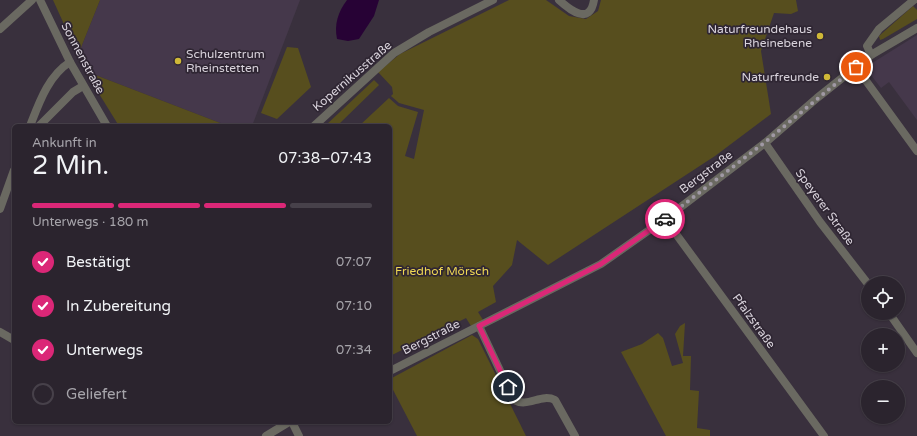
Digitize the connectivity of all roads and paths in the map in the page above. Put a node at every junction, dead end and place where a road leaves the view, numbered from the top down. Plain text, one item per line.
1 (32, 0) edge
2 (40, 0) edge
3 (493, 0) edge
4 (559, 0) edge
5 (594, 0) edge
6 (914, 0) edge
7 (917, 28) edge
8 (0, 29) edge
9 (871, 55) junction
10 (70, 62) junction
11 (856, 67) junction
12 (83, 86) junction
13 (31, 124) edge
14 (41, 124) edge
15 (106, 124) edge
16 (316, 124) edge
17 (764, 143) junction
18 (917, 151) edge
19 (12, 176) edge
20 (0, 209) edge
21 (665, 219) junction
22 (862, 276) edge
23 (894, 320) edge
24 (479, 326) junction
25 (0, 332) edge
26 (12, 339) edge
27 (917, 353) edge
28 (392, 370) edge
29 (287, 424) edge
30 (292, 424) edge
31 (266, 436) edge
32 (298, 436) edge
33 (575, 436) edge
34 (824, 436) edge

1 - 8 street
2 - 10 street, Sonnenstraße
3 - 16 street, Kopernikusstraße
4 - 5 street
6 - 9 street
7 - 9 street, Bergstraße
9 - 11 street, Bergstraße
10 - 12 street, Sonnenstraße
10 - 13 street
11 - 17 street, Bergstraße
11 - 18 street
12 - 14 street
12 - 15 street, Sonnenstraße
17 - 21 street, Bergstraße
17 - 22 street, Speyerer Straße
19 - 20 street
21 - 24 street, Bergstraße
21 - 34 street, Pfalzstraße
23 - 27 street
24 - 28 street, Bergstraße
24 - 33 street
25 - 26 street
29 - 31 street
30 - 32 street

